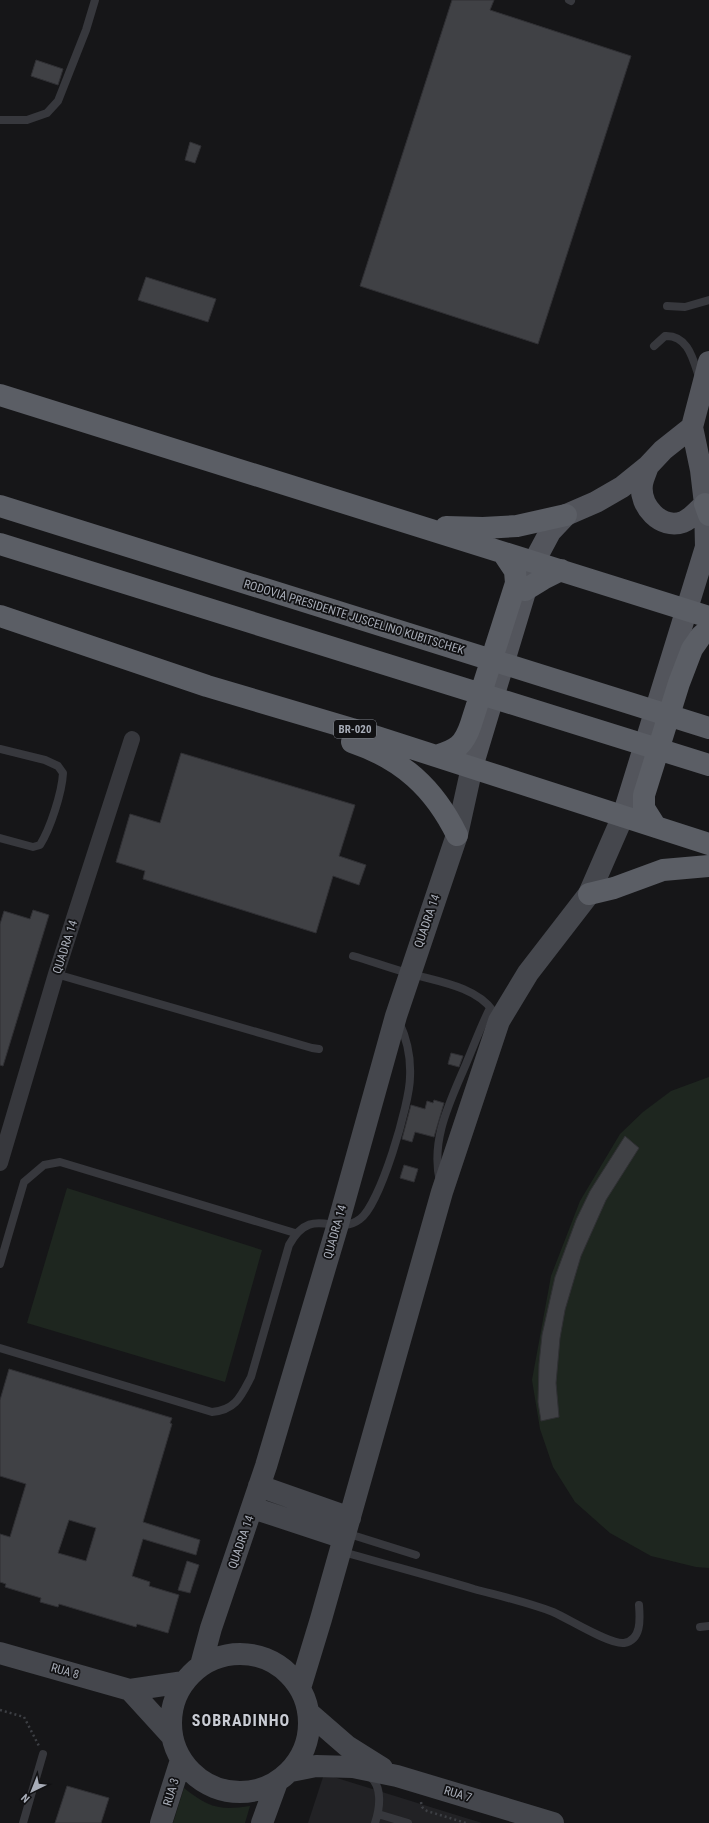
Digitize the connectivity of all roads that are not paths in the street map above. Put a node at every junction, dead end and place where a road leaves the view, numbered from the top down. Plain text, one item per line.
1 (95, 0) edge
2 (0, 120) edge
3 (709, 300) edge
4 (667, 306) dead end
5 (654, 346) dead end
6 (709, 362) edge
7 (702, 386) junction
8 (0, 395) edge
9 (692, 427) junction
10 (648, 466) junction
11 (706, 494) edge
12 (0, 506) edge
13 (566, 515) junction
14 (419, 526) junction
15 (0, 544) edge
16 (707, 546) edge
17 (504, 553) junction
18 (534, 562) junction
19 (561, 570) junction
20 (525, 590) junction
21 (686, 610) junction
22 (0, 616) edge
23 (709, 617) edge
24 (709, 629) edge
25 (208, 686) junction
26 (706, 727) edge
27 (132, 739) dead end
28 (0, 749) edge
29 (436, 756) junction
30 (700, 763) edge
31 (472, 767) junction
32 (623, 816) junction
33 (656, 827) junction
34 (457, 835) junction
35 (0, 838) edge
36 (709, 844) edge
37 (709, 866) edge
38 (589, 894) junction
39 (352, 956) dead end
40 (56, 974) junction
41 (409, 974) junction
42 (495, 1014) junction
43 (396, 1016) junction
44 (319, 1049) dead end
45 (1, 1159) edge
46 (338, 1224) junction
47 (295, 1233) junction
48 (0, 1264) edge
49 (0, 1348) edge
50 (259, 1486) junction
51 (253, 1508) junction
52 (345, 1535) junction
53 (416, 1555) dead end
54 (639, 1605) dead end
55 (709, 1626) edge
56 (700, 1627) dead end
57 (0, 1653) edge
58 (201, 1665) junction
59 (184, 1682) junction
60 (300, 1688) junction
61 (130, 1690) junction
62 (309, 1713) junction
63 (171, 1735) junction
64 (43, 1754) road end
65 (181, 1760) junction
66 (361, 1769) junction
67 (397, 1776) junction
68 (284, 1777) junction
69 (378, 1814) junction
70 (23, 1823) edge
71 (161, 1823) edge
72 (262, 1823) edge
73 (375, 1823) edge
74 (408, 1823) edge
75 (553, 1823) edge

1 - 2 lane
3 - 4 lane
5 - 7 lane
6 - 7 main road
7 - 9 main road
8 - 14 highway
9 - 10 main road
9 - 11 main road
10 - 11 main road
10 - 13 main road
11 - 16 main road
12 - 26 highway, RODOVIA PRESIDENTE JUSCELINO KUBITSCHEK
13 - 14 highway
13 - 18 main road
14 - 17 highway
15 - 30 highway
16 - 21 main road
17 - 18 highway
17 - 29 highway
18 - 19 highway
18 - 20 main road
19 - 20 highway
19 - 21 highway
20 - 31 main road
21 - 23 highway
21 - 32 main road
22 - 25 highway, BR-020
24 - 33 highway
25 - 29 highway, BR-020
25 - 34 highway
27 - 40 street, QUADRA 14
28 - 35 lane
29 - 31 highway, BR-020
31 - 32 highway, BR-020
31 - 34 main road, QUADRA 14
32 - 33 highway, BR-020
32 - 38 main road
33 - 36 highway, BR-020
34 - 41 main road, QUADRA 14
37 - 38 highway
38 - 42 main road
39 - 41 lane
40 - 44 lane
40 - 45 street, QUADRA 14
41 - 42 lane
41 - 43 main road, QUADRA 14
42 - 52 main road
43 - 46 main road, QUADRA 14
43 - 46 lane
46 - 47 lane
46 - 50 main road, QUADRA 14
47 - 48 lane
47 - 49 lane
50 - 51 main road, QUADRA 14
50 - 52 main road
51 - 52 main road
51 - 58 main road, QUADRA 14
52 - 53 lane
52 - 54 lane
52 - 60 main road
55 - 56 lane
57 - 61 main road, RUA 8
58 - 59 main road
58 - 60 main road
59 - 61 main road, RUA 8
59 - 63 main road
60 - 62 main road
61 - 63 main road
62 - 67 main road
62 - 68 main road
63 - 65 main road
64 - 70 lane
65 - 68 main road
65 - 71 main road, RUA 3
66 - 67 main road, RUA 7
66 - 68 main road, RUA 7
66 - 69 lane
67 - 75 main road, RUA 7
68 - 72 main road
69 - 73 lane
69 - 74 lane

